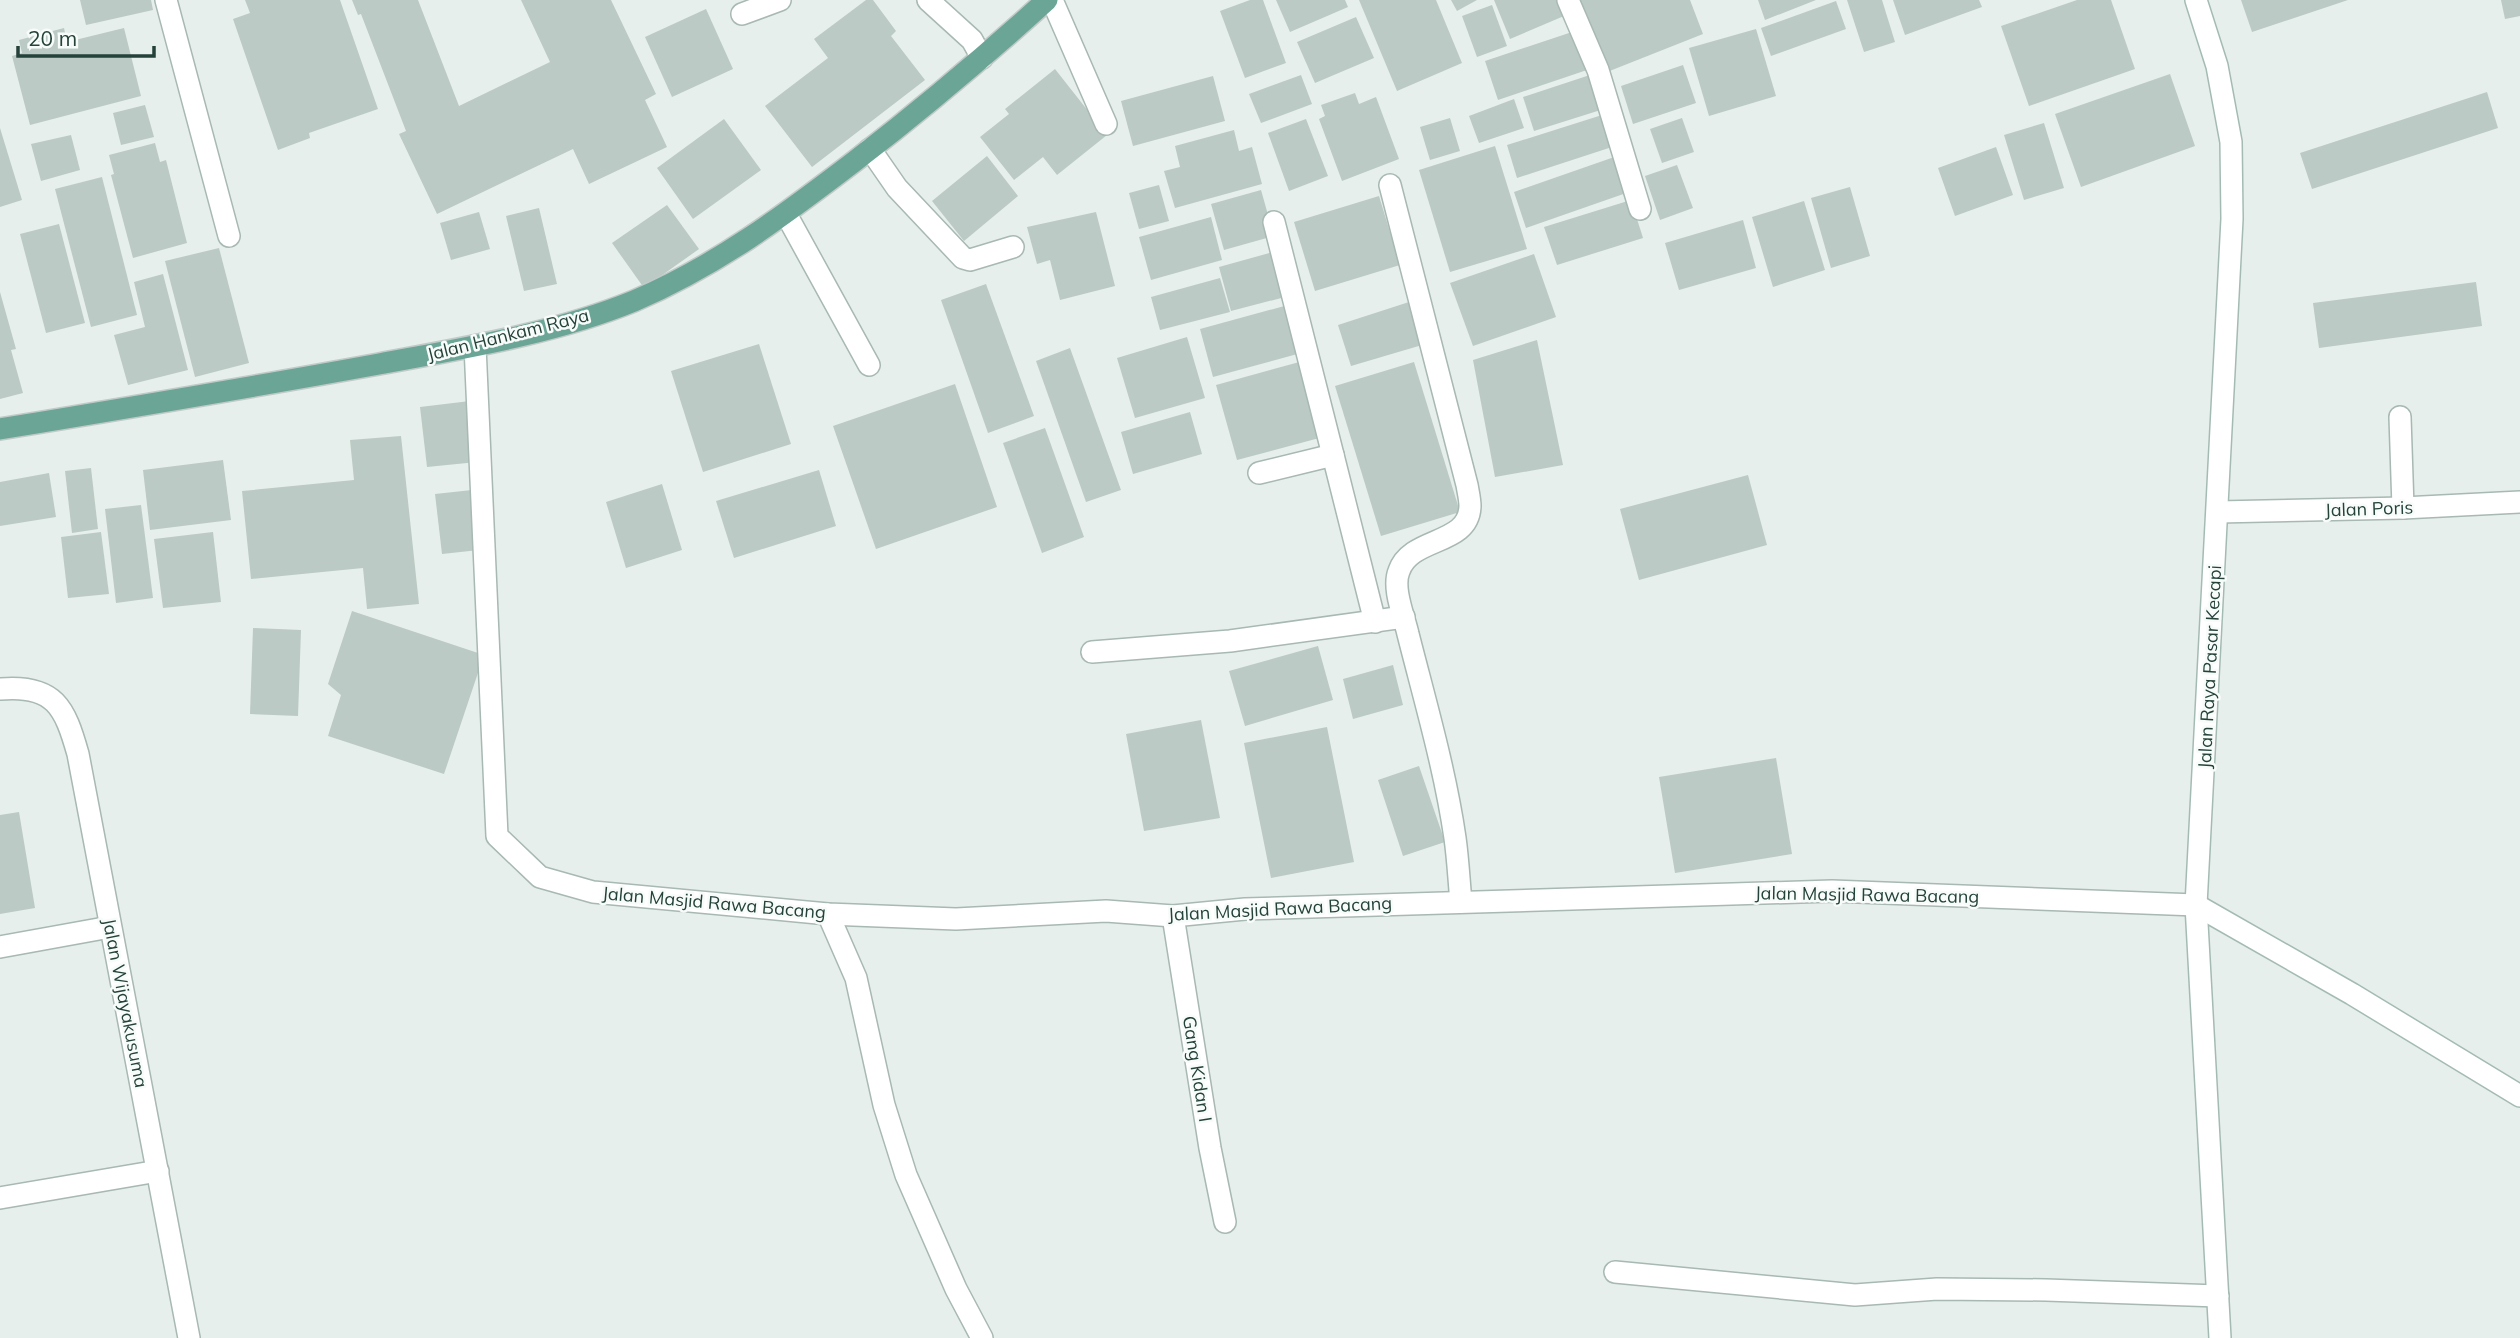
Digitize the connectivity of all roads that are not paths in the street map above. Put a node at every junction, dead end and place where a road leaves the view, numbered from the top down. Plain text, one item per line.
1 (166, 0) edge
2 (780, 0) edge
3 (928, 0) edge
4 (1047, 0) edge
5 (1052, 0) edge
6 (1568, 0) edge
7 (2196, 0) edge
8 (743, 15) dead end
9 (982, 58) junction
10 (1106, 124) dead end
11 (870, 149) junction
12 (1390, 185) dead end
13 (1640, 209) dead end
14 (786, 214) junction
15 (1274, 222) dead end
16 (229, 236) dead end
17 (1013, 247) dead end
18 (475, 346) junction
19 (869, 365) dead end
20 (2400, 417) dead end
21 (0, 429) edge
22 (1333, 455) junction
23 (1259, 473) dead end
24 (2520, 502) edge
25 (2403, 508) junction
26 (2218, 512) junction
27 (1404, 617) junction
28 (1375, 622) junction
29 (1091, 652) dead end
30 (0, 689) edge
31 (1461, 902) junction
32 (2196, 905) junction
33 (828, 914) junction
34 (1173, 916) junction
35 (110, 927) junction
36 (0, 947) edge
37 (2520, 1096) edge
38 (158, 1171) junction
39 (0, 1198) edge
40 (1225, 1222) dead end
41 (1615, 1272) dead end
42 (2218, 1296) junction
43 (190, 1338) edge
44 (982, 1338) edge
45 (2220, 1338) edge

1 - 16 street
2 - 8 street
3 - 9 street
4 - 9 main road, Jalan Hankam Raya
5 - 10 street
6 - 13 street
7 - 26 street, Jalan Raya Pasar Kecapi
9 - 11 main road, Jalan Hankam Raya
11 - 14 main road, Jalan Hankam Raya
11 - 17 street
12 - 27 street
14 - 18 main road, Jalan Hankam Raya
14 - 19 street
15 - 22 street
18 - 21 main road, Jalan Hankam Raya
18 - 33 street, Jalan Masjid Rawa Bacang
20 - 25 street
22 - 23 street
22 - 28 street
24 - 25 street, Jalan Poris
25 - 26 street, Jalan Poris
26 - 32 street, Jalan Raya Pasar Kecapi
27 - 28 street
27 - 31 street
28 - 29 street
30 - 35 street, Jalan Wijayakusuma
31 - 32 street, Jalan Masjid Rawa Bacang
31 - 34 street, Jalan Masjid Rawa Bacang
32 - 37 street, Jalan Masjid Rawa Bacang
32 - 42 street, Jalan Raya Pasar Kecapi
33 - 34 street, Jalan Masjid Rawa Bacang
33 - 44 street
34 - 40 street, Gang Kidan I
35 - 36 street
35 - 38 street, Jalan Wijayakusuma
38 - 39 street
38 - 43 street, Jalan Wijayakusuma
41 - 42 street
42 - 45 street, Jalan Raya Pasar Kecapi

